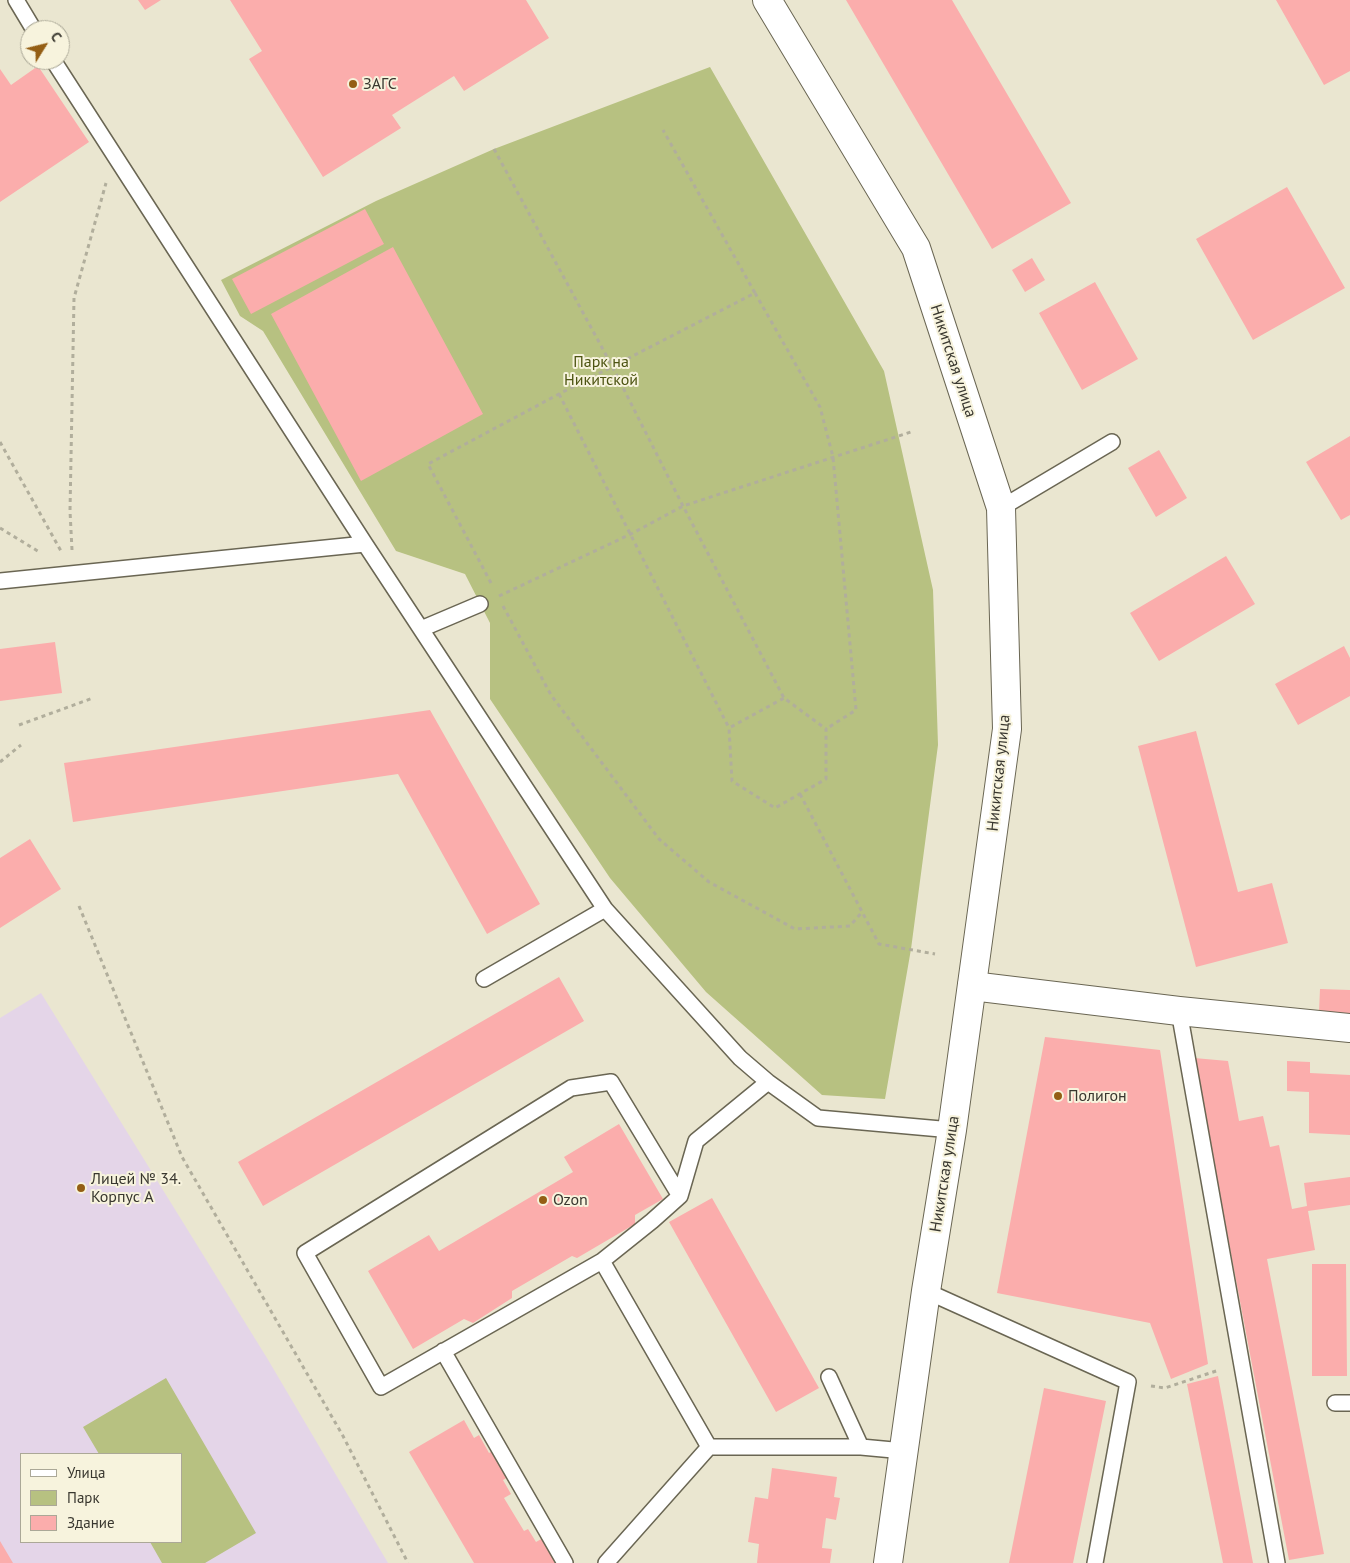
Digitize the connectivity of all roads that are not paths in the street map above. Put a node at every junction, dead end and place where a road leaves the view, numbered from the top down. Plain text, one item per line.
1 (16, 0) edge
2 (767, 0) edge
3 (28, 20) edge
4 (60, 70) edge
5 (1112, 442) dead end
6 (1001, 508) junction
7 (365, 544) junction
8 (0, 581) edge
9 (480, 604) road end
10 (421, 629) junction
11 (605, 909) junction
12 (484, 979) dead end
13 (972, 986) junction
14 (1179, 1011) junction
15 (1350, 1028) edge
16 (768, 1082) junction
17 (952, 1130) junction
18 (680, 1196) junction
19 (602, 1260) junction
20 (926, 1291) junction
21 (443, 1351) junction
22 (829, 1377) dead end
23 (708, 1447) junction
24 (861, 1447) junction
25 (904, 1451) junction
26 (566, 1563) edge
27 (606, 1563) edge
28 (888, 1563) edge
29 (1095, 1563) edge
30 (1277, 1563) edge

1 - 3 lane
2 - 6 street, Никитская улица
4 - 7 lane
5 - 6 lane
6 - 13 street, Никитская улица
7 - 8 lane
7 - 10 lane
9 - 10 lane
10 - 11 lane
11 - 12 lane
11 - 16 lane
13 - 14 street
13 - 17 street, Никитская улица
14 - 15 street
14 - 30 lane
16 - 17 lane
16 - 18 lane
17 - 20 street, Никитская улица
18 - 19 lane
18 - 21 lane
19 - 21 lane
19 - 23 lane
20 - 25 street, Никитская улица
20 - 29 lane
21 - 26 lane
22 - 24 lane
23 - 24 lane
23 - 27 lane
24 - 25 lane
25 - 28 street, Никитская улица

